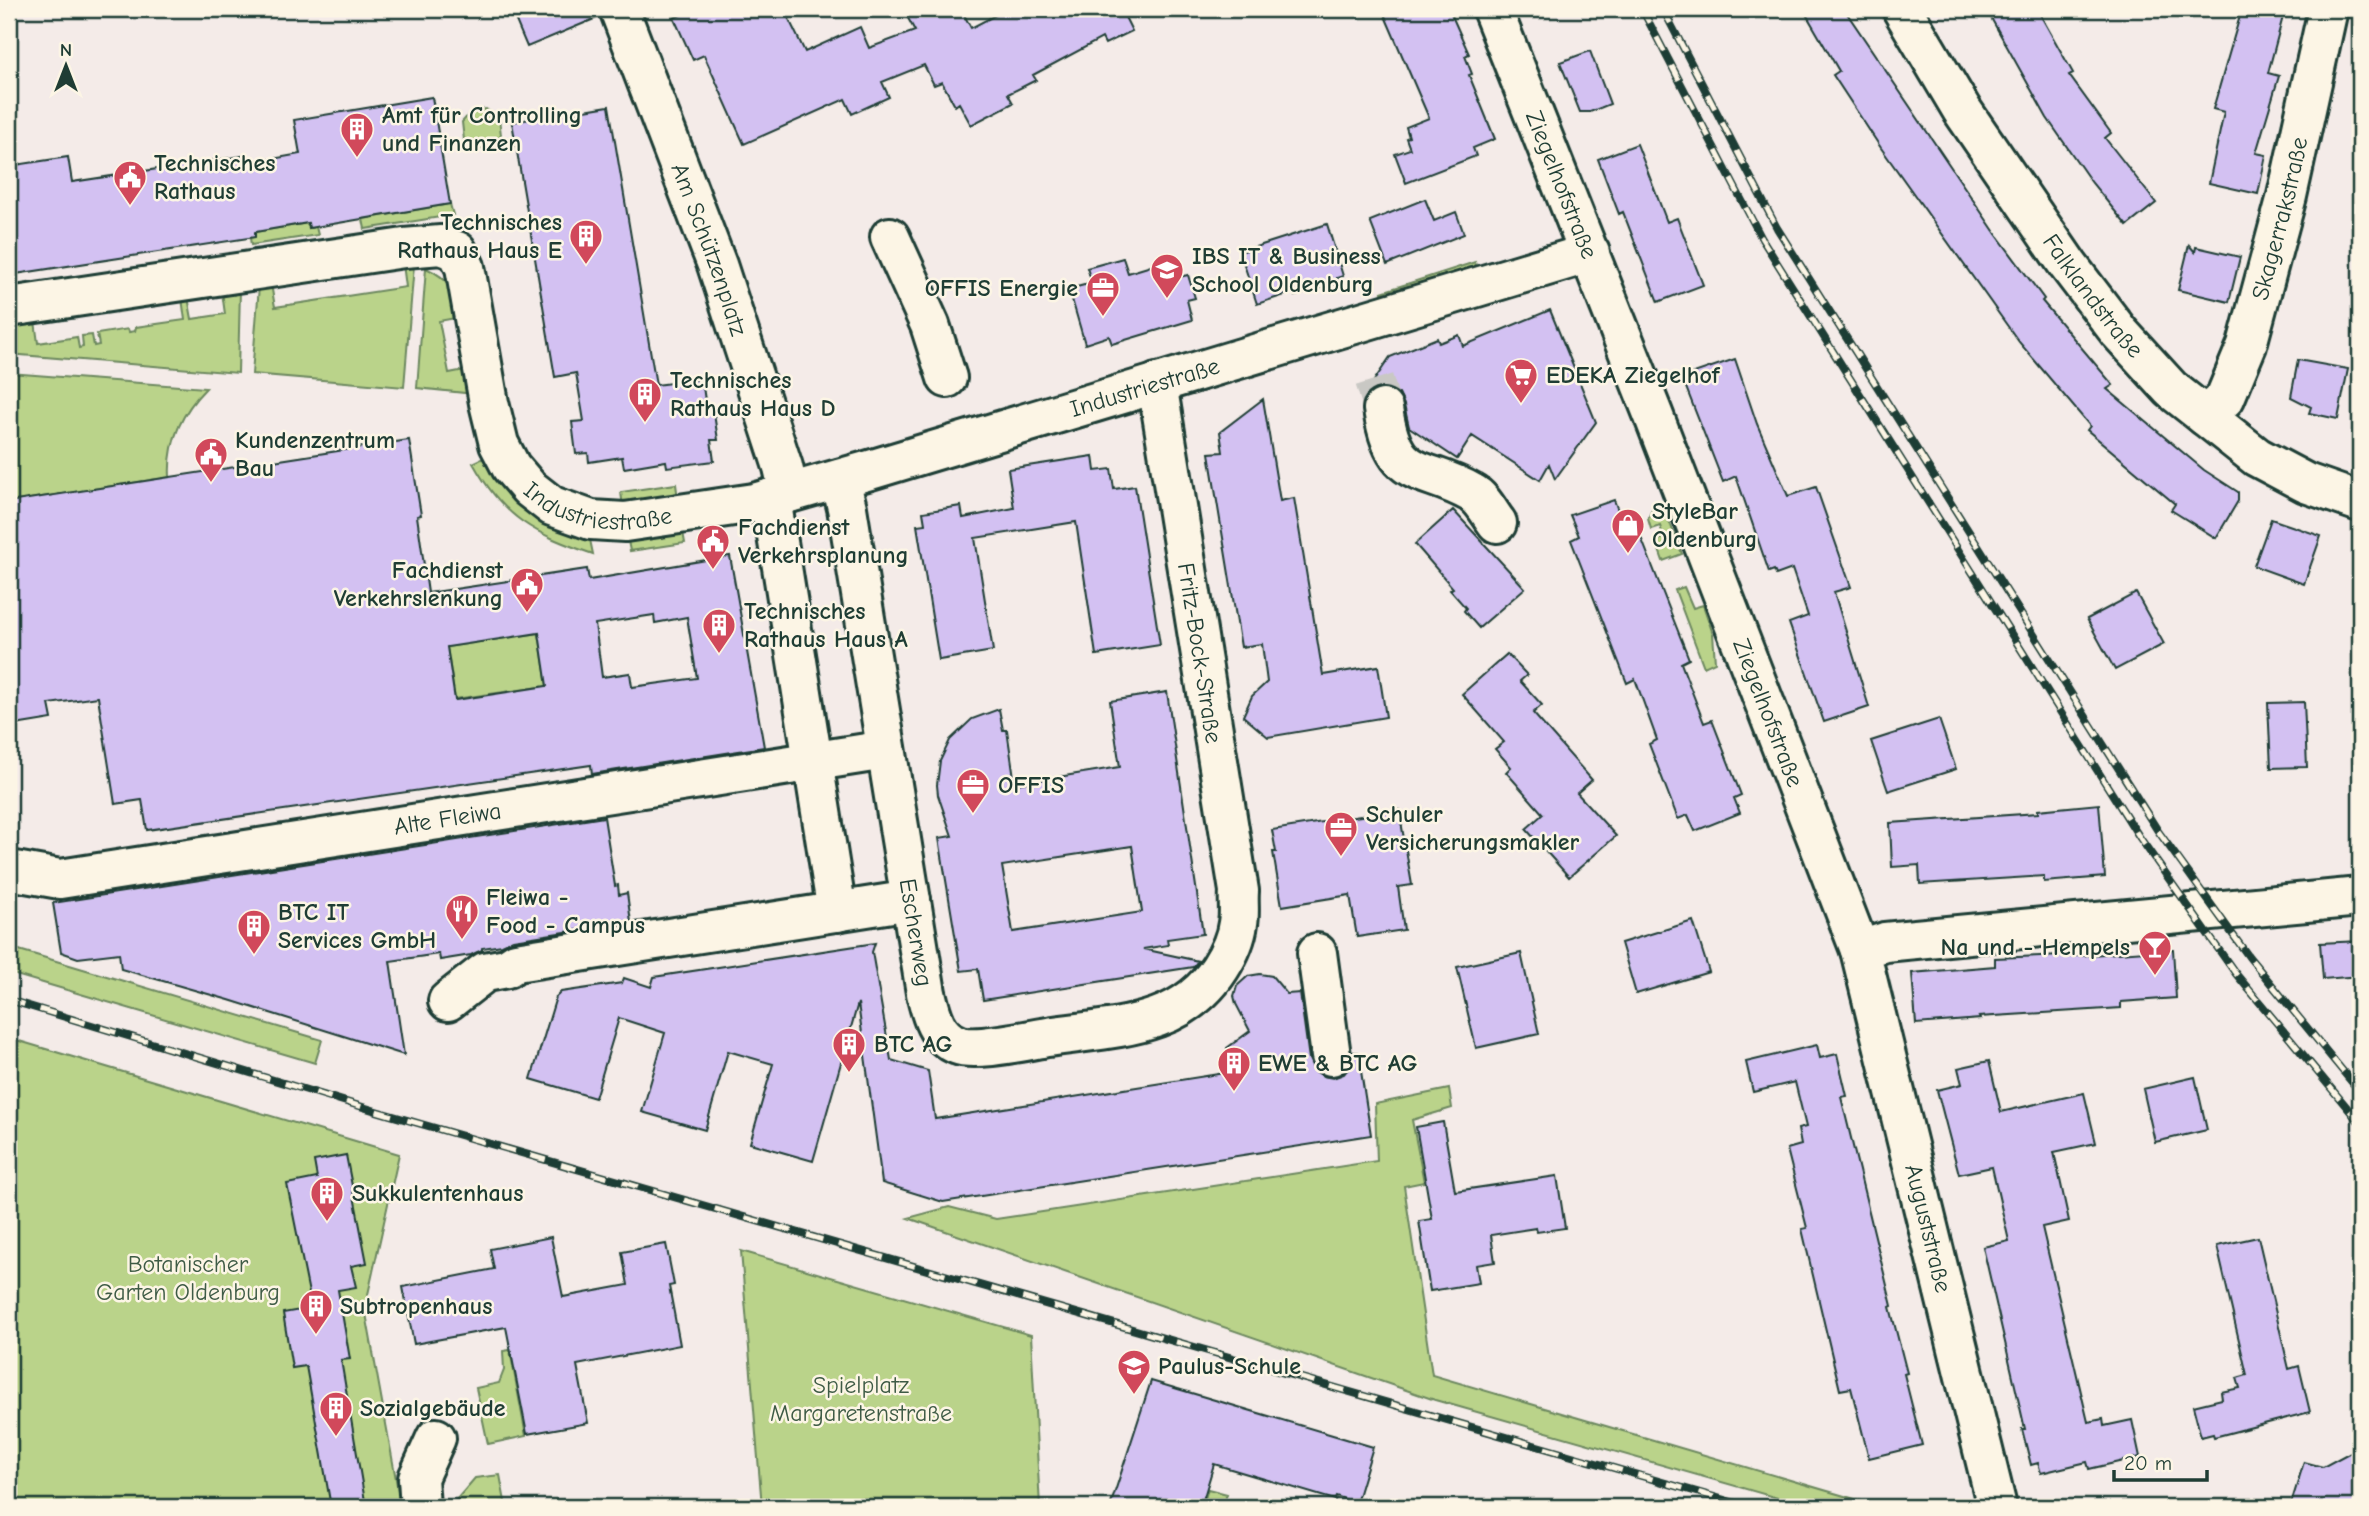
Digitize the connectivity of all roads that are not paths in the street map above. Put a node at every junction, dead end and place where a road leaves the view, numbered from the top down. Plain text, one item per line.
1 (619, 9) edge
2 (1492, 9) edge
3 (1902, 9) edge
4 (2328, 9) edge
5 (890, 237) dead end
6 (1590, 253) junction
7 (9, 307) edge
8 (947, 378) dead end
9 (1157, 383) junction
10 (1383, 409) tunnel mouth
11 (2205, 416) junction
12 (840, 479) junction
13 (780, 496) junction
14 (2360, 502) edge
15 (1497, 523) dead end
16 (886, 750) junction
17 (813, 761) junction
18 (9, 870) edge
19 (2360, 897) edge
20 (911, 900) junction
21 (836, 912) junction
22 (1238, 922) joint
23 (1860, 950) junction
24 (1317, 953) dead end
25 (448, 1001) dead end
26 (1331, 1056) dead end
27 (436, 1438) dead end
28 (419, 1507) edge
29 (1997, 1507) edge

1 - 13 street, Am Schützenplatz
2 - 6 street, Ziegelhofstraße
3 - 11 street, Falklandstraße
4 - 11 street, Skagerrakstraße
5 - 8 street
6 - 9 street, Industriestraße
6 - 23 street, Ziegelhofstraße
7 - 13 street, Industriestraße
9 - 12 street, Industriestraße
9 - 22 street, Fritz-Bock-Straße
10 - 15 street
11 - 14 street, Falklandstraße
12 - 13 street, Industriestraße
12 - 16 street, Escherweg
13 - 17 street, Am Schützenplatz
16 - 17 street, Alte Fleiwa
16 - 20 street, Escherweg
17 - 18 street, Alte Fleiwa
17 - 21 street, Am Schützenplatz
19 - 23 street
20 - 21 street
20 - 22 street, Escherweg
21 - 25 street
23 - 29 street, Auguststraße
24 - 26 street
27 - 28 street

